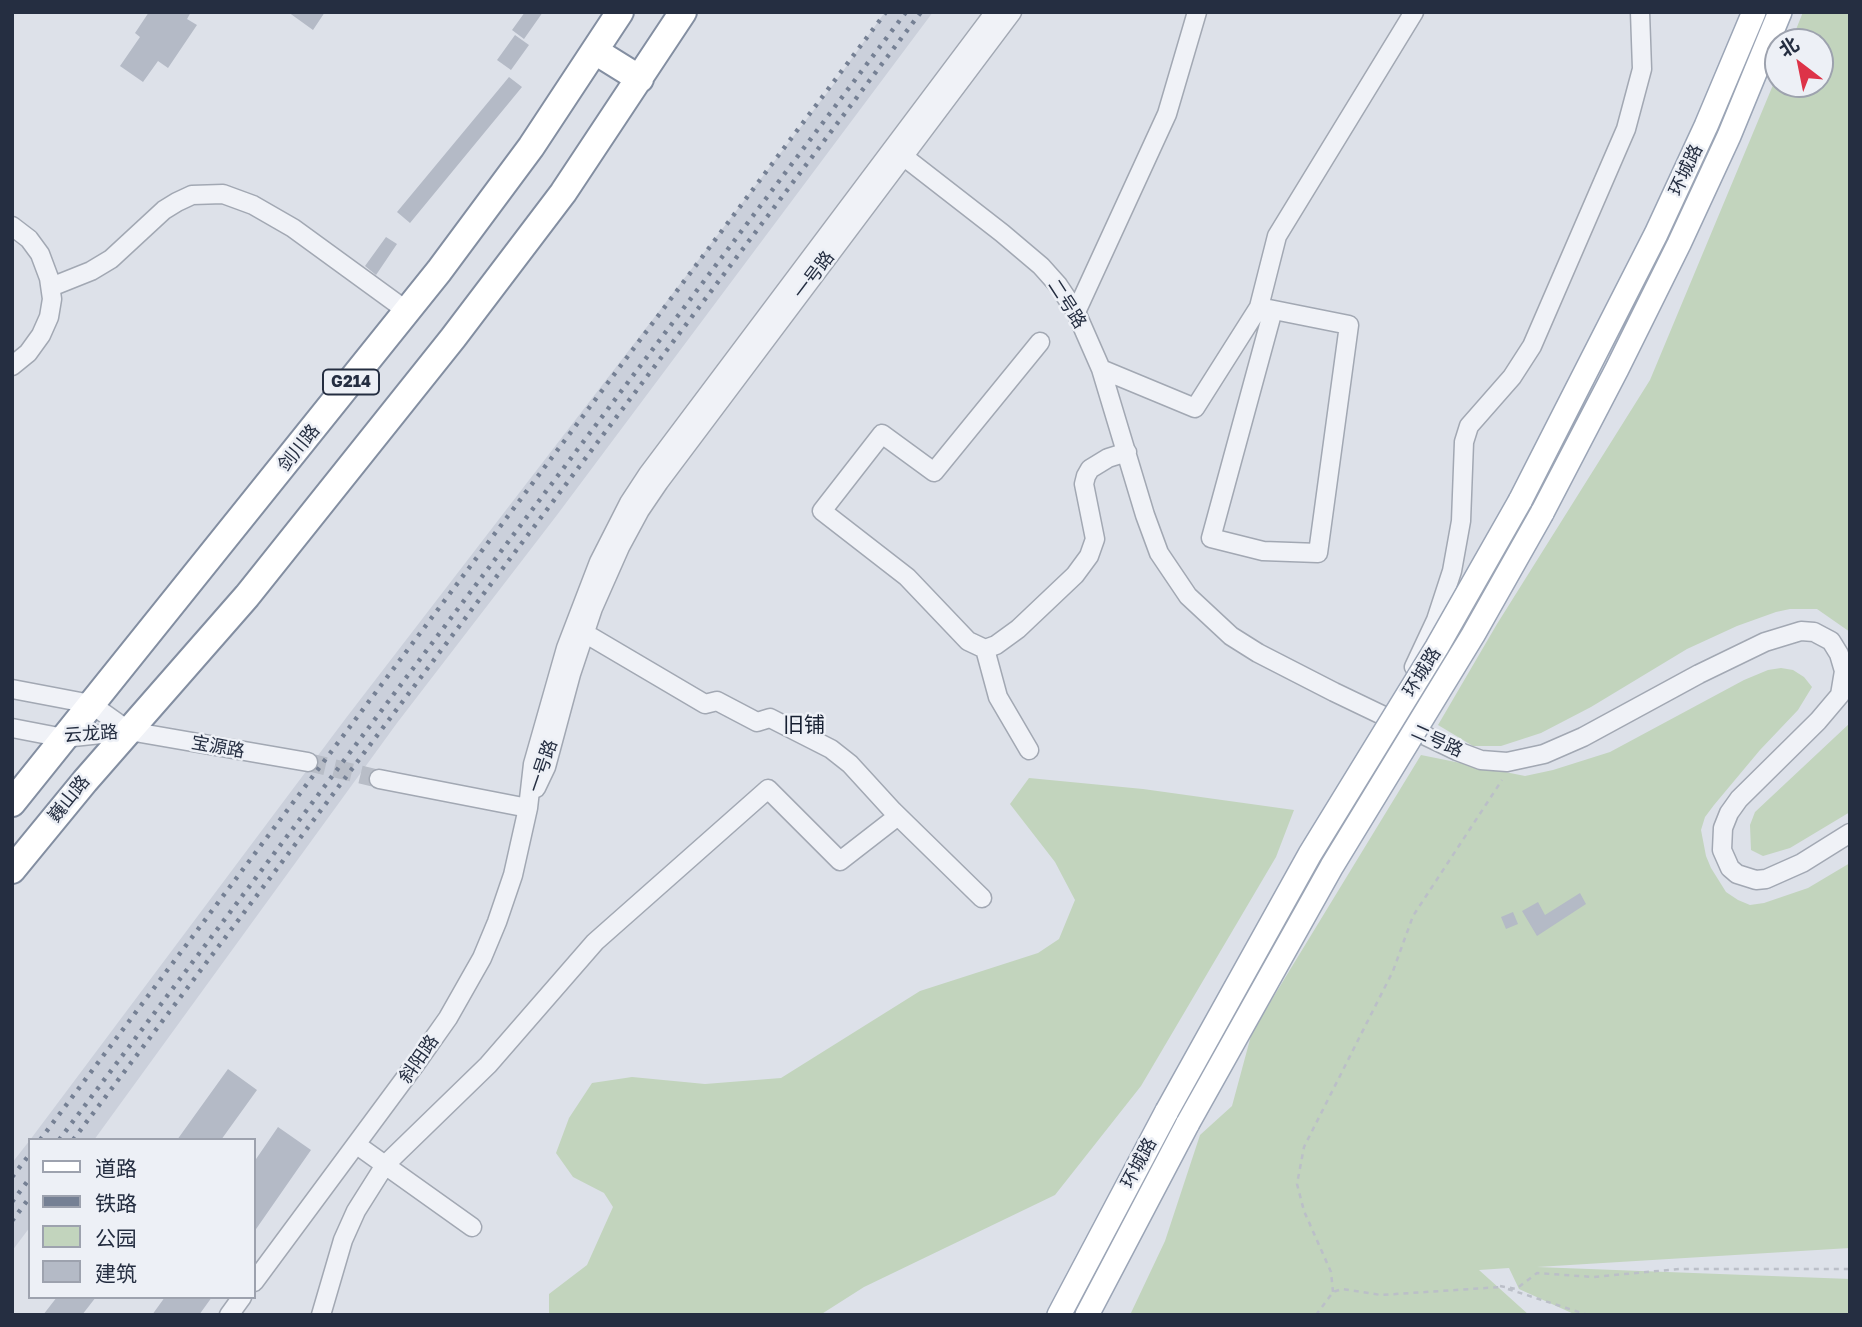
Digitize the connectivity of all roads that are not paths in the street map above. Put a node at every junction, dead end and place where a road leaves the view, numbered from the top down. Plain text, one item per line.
1 (683, 12) edge
2 (995, 12) edge
3 (1012, 12) edge
4 (1197, 12) edge
5 (1415, 12) edge
6 (1640, 12) edge
7 (1754, 12) edge
8 (1780, 12) edge
9 (619, 13) edge
10 (595, 51) junction
11 (640, 79) junction
12 (899, 153) junction
13 (12, 226) edge
14 (51, 287) junction
15 (1266, 308) junction
16 (407, 311) junction
17 (1076, 312) junction
18 (1040, 342) dead end
19 (12, 366) edge
20 (1101, 369) junction
21 (1127, 453) junction
22 (579, 630) junction
23 (985, 649) junction
24 (12, 689) edge
25 (91, 705) junction
26 (1386, 718) junction
27 (12, 728) edge
28 (129, 731) junction
29 (64, 738) junction
30 (1029, 750) dead end
31 (308, 762) tunnel mouth
32 (379, 779) tunnel mouth
33 (12, 803) edge
34 (528, 808) junction
35 (898, 816) junction
36 (1850, 833) edge
37 (12, 870) edge
38 (982, 898) dead end
39 (357, 1145) junction
40 (385, 1164) junction
41 (472, 1227) dead end
42 (256, 1279) edge
43 (241, 1299) edge
44 (229, 1315) edge
45 (321, 1315) edge
46 (1059, 1315) edge
47 (1087, 1315) edge

1 - 11 highway, G214
2 - 12 street, 一号路
3 - 12 street, 一号路
4 - 17 street
5 - 15 street
6 - 26 street
7 - 46 main road, 环城路, bridge
8 - 47 main road, 环城路, bridge
9 - 10 highway, 剑川路 / G214
10 - 11 highway
10 - 16 highway, 剑川路 / G214
11 - 28 highway, G214
12 - 17 street, 二号路
12 - 22 street, 一号路
13 - 14 street
14 - 16 street
14 - 19 street
15 - 15 street
15 - 20 street
16 - 25 highway, 剑川路 / G214
17 - 20 street, 二号路
18 - 23 street
20 - 21 street, 二号路
21 - 23 street
21 - 26 street, 二号路
22 - 34 street, 一号路
22 - 35 street
23 - 30 street
24 - 25 street, 云龙路
25 - 28 street, 云龙路
25 - 29 highway, 剑川路 / G214
26 - 36 street, 二号路
27 - 29 street, 云龙路
28 - 29 street, 云龙路
28 - 31 street, 宝源路
28 - 37 highway, 巍山路 / G214
29 - 33 highway, G214
32 - 34 street
34 - 39 street, 斜阳路
35 - 38 street
35 - 40 street
39 - 40 street
39 - 42 street, 斜阳路
40 - 41 street
40 - 45 street
43 - 44 street

